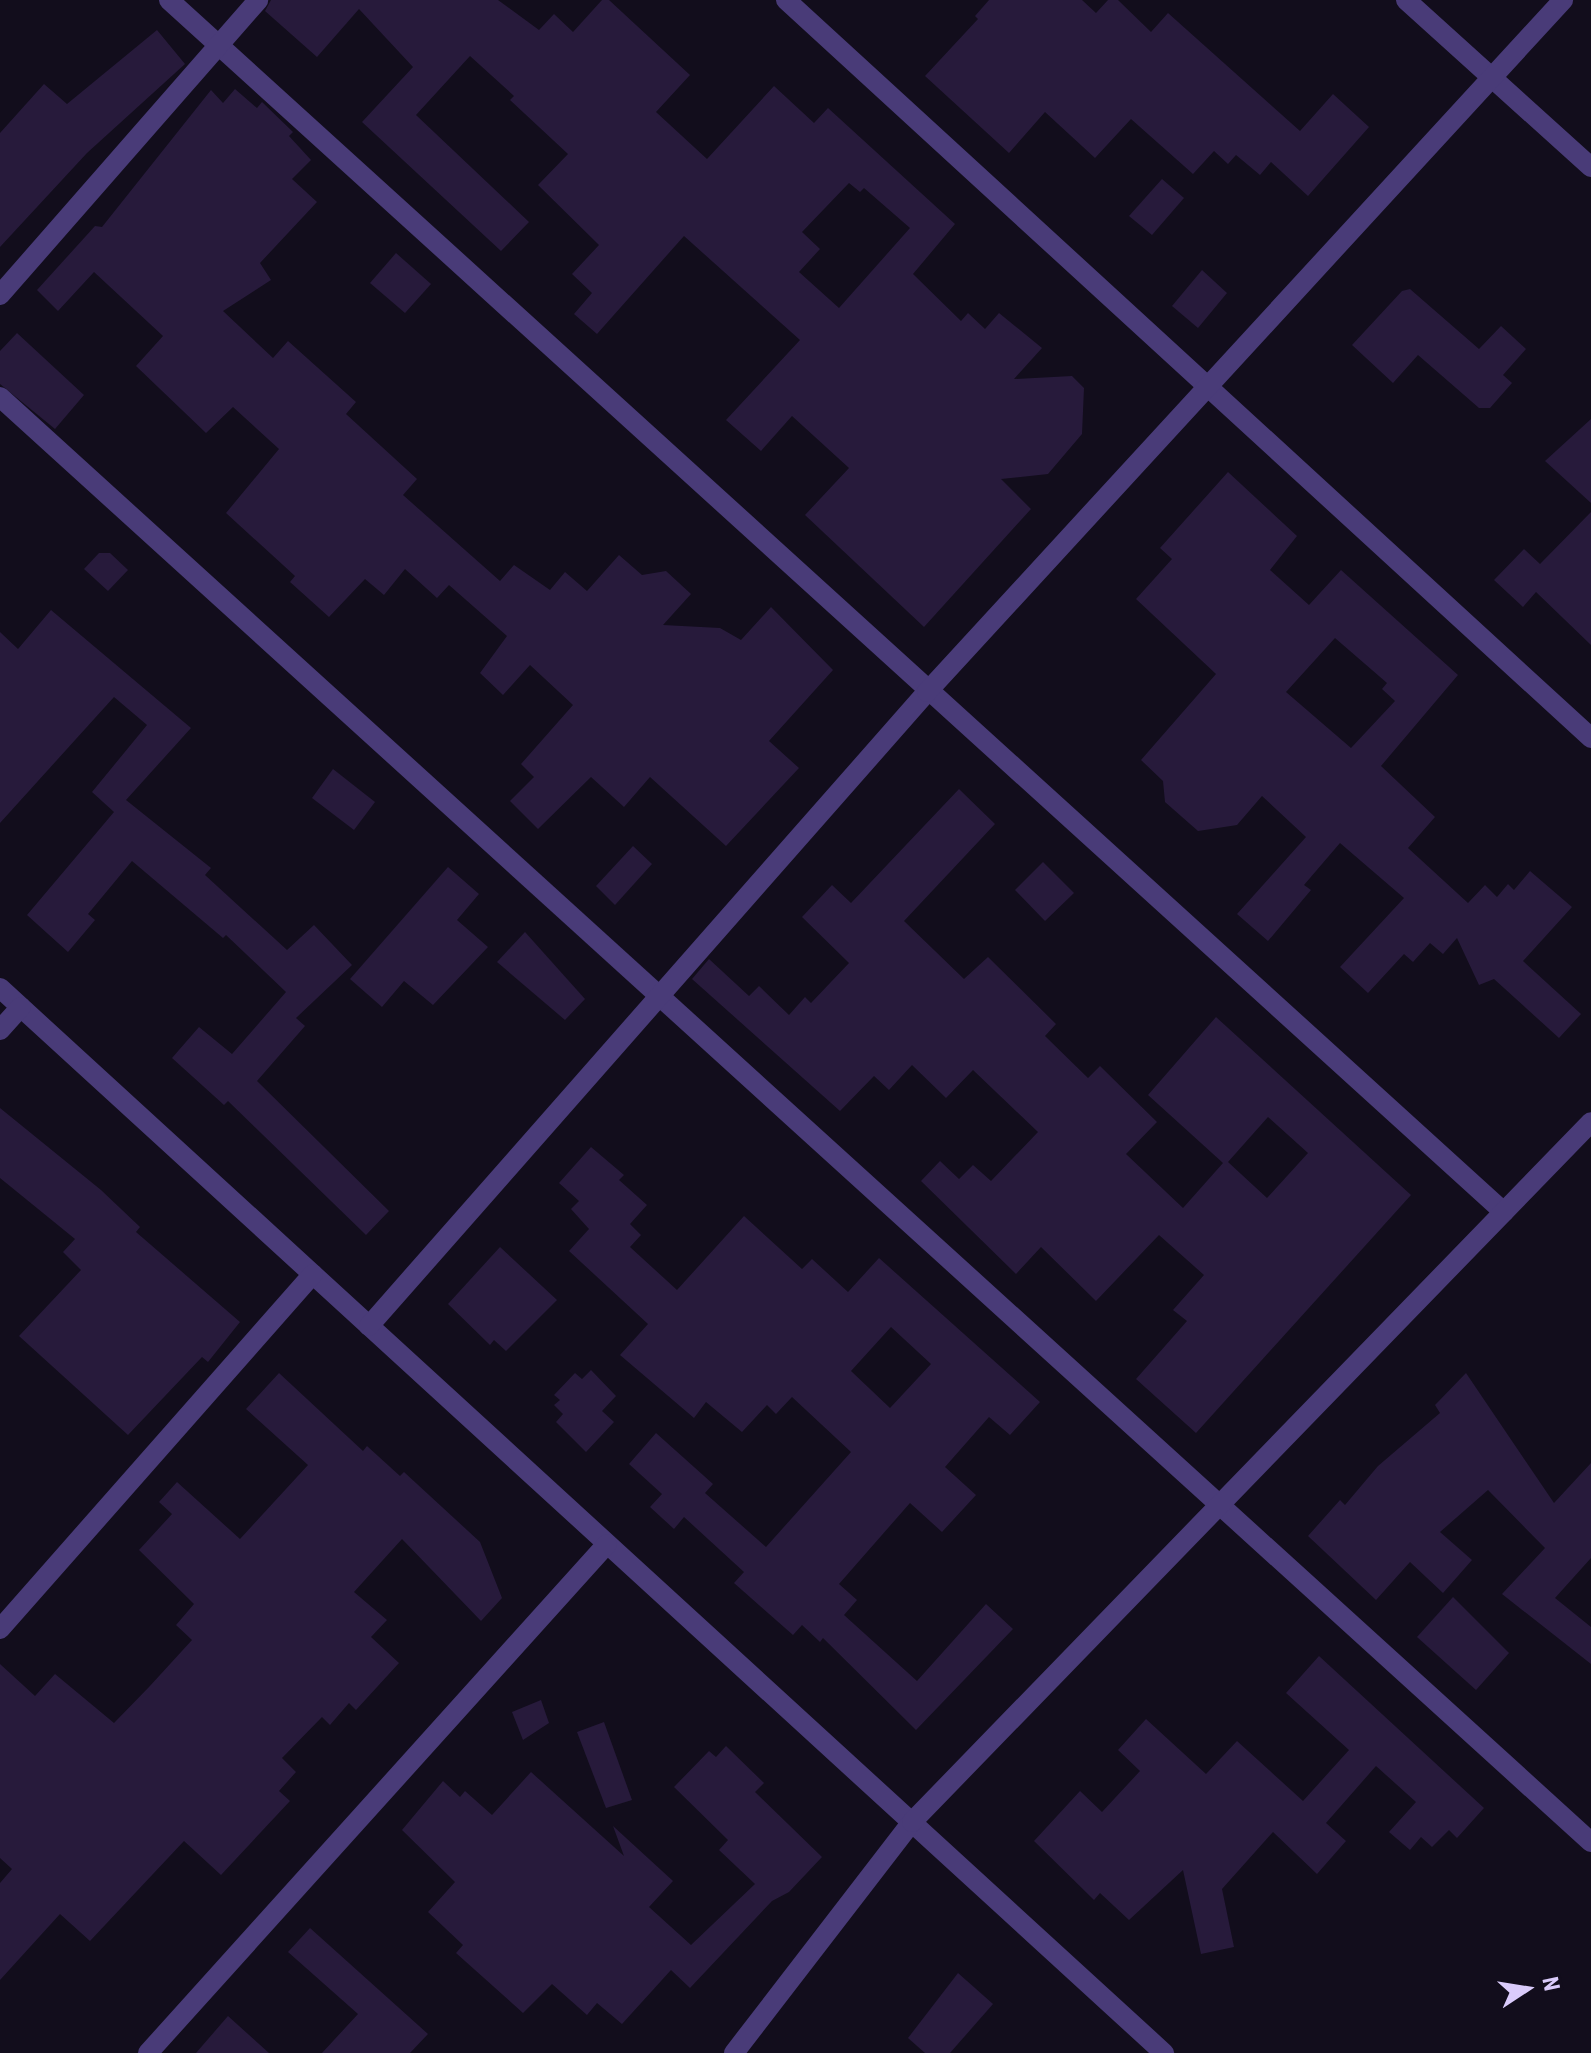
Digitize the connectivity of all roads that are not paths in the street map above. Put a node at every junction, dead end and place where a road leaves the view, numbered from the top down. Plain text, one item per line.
1 (169, 0) edge
2 (258, 0) edge
3 (786, 0) edge
4 (1406, 0) edge
5 (1563, 0) edge
6 (217, 44) junction
7 (1494, 77) junction
8 (1591, 167) edge
9 (0, 295) edge
10 (1206, 389) junction
11 (0, 397) edge
12 (927, 692) junction
13 (1591, 738) edge
14 (0, 988) edge
15 (656, 997) junction
16 (21, 1007) junction
17 (0, 1030) edge
18 (1591, 1122) edge
19 (1504, 1212) junction
20 (313, 1274) junction
21 (369, 1326) junction
22 (1217, 1508) junction
23 (607, 1544) junction
24 (0, 1629) edge
25 (912, 1822) junction
26 (1586, 1829) edge
27 (148, 2053) edge
28 (734, 2053) edge
29 (1164, 2053) edge

1 - 6 street
2 - 6 street
3 - 10 street
4 - 7 street
5 - 7 street
6 - 9 street
6 - 12 street
7 - 8 street
7 - 10 street
10 - 12 street
10 - 13 street
11 - 15 street
12 - 15 street
12 - 19 street
14 - 16 street
15 - 21 street
15 - 22 street
16 - 17 street
16 - 20 street
18 - 19 street
19 - 22 street
20 - 21 street
20 - 24 street
21 - 23 street
22 - 25 street
22 - 26 street
23 - 25 street
23 - 27 street
25 - 28 street
25 - 29 street

